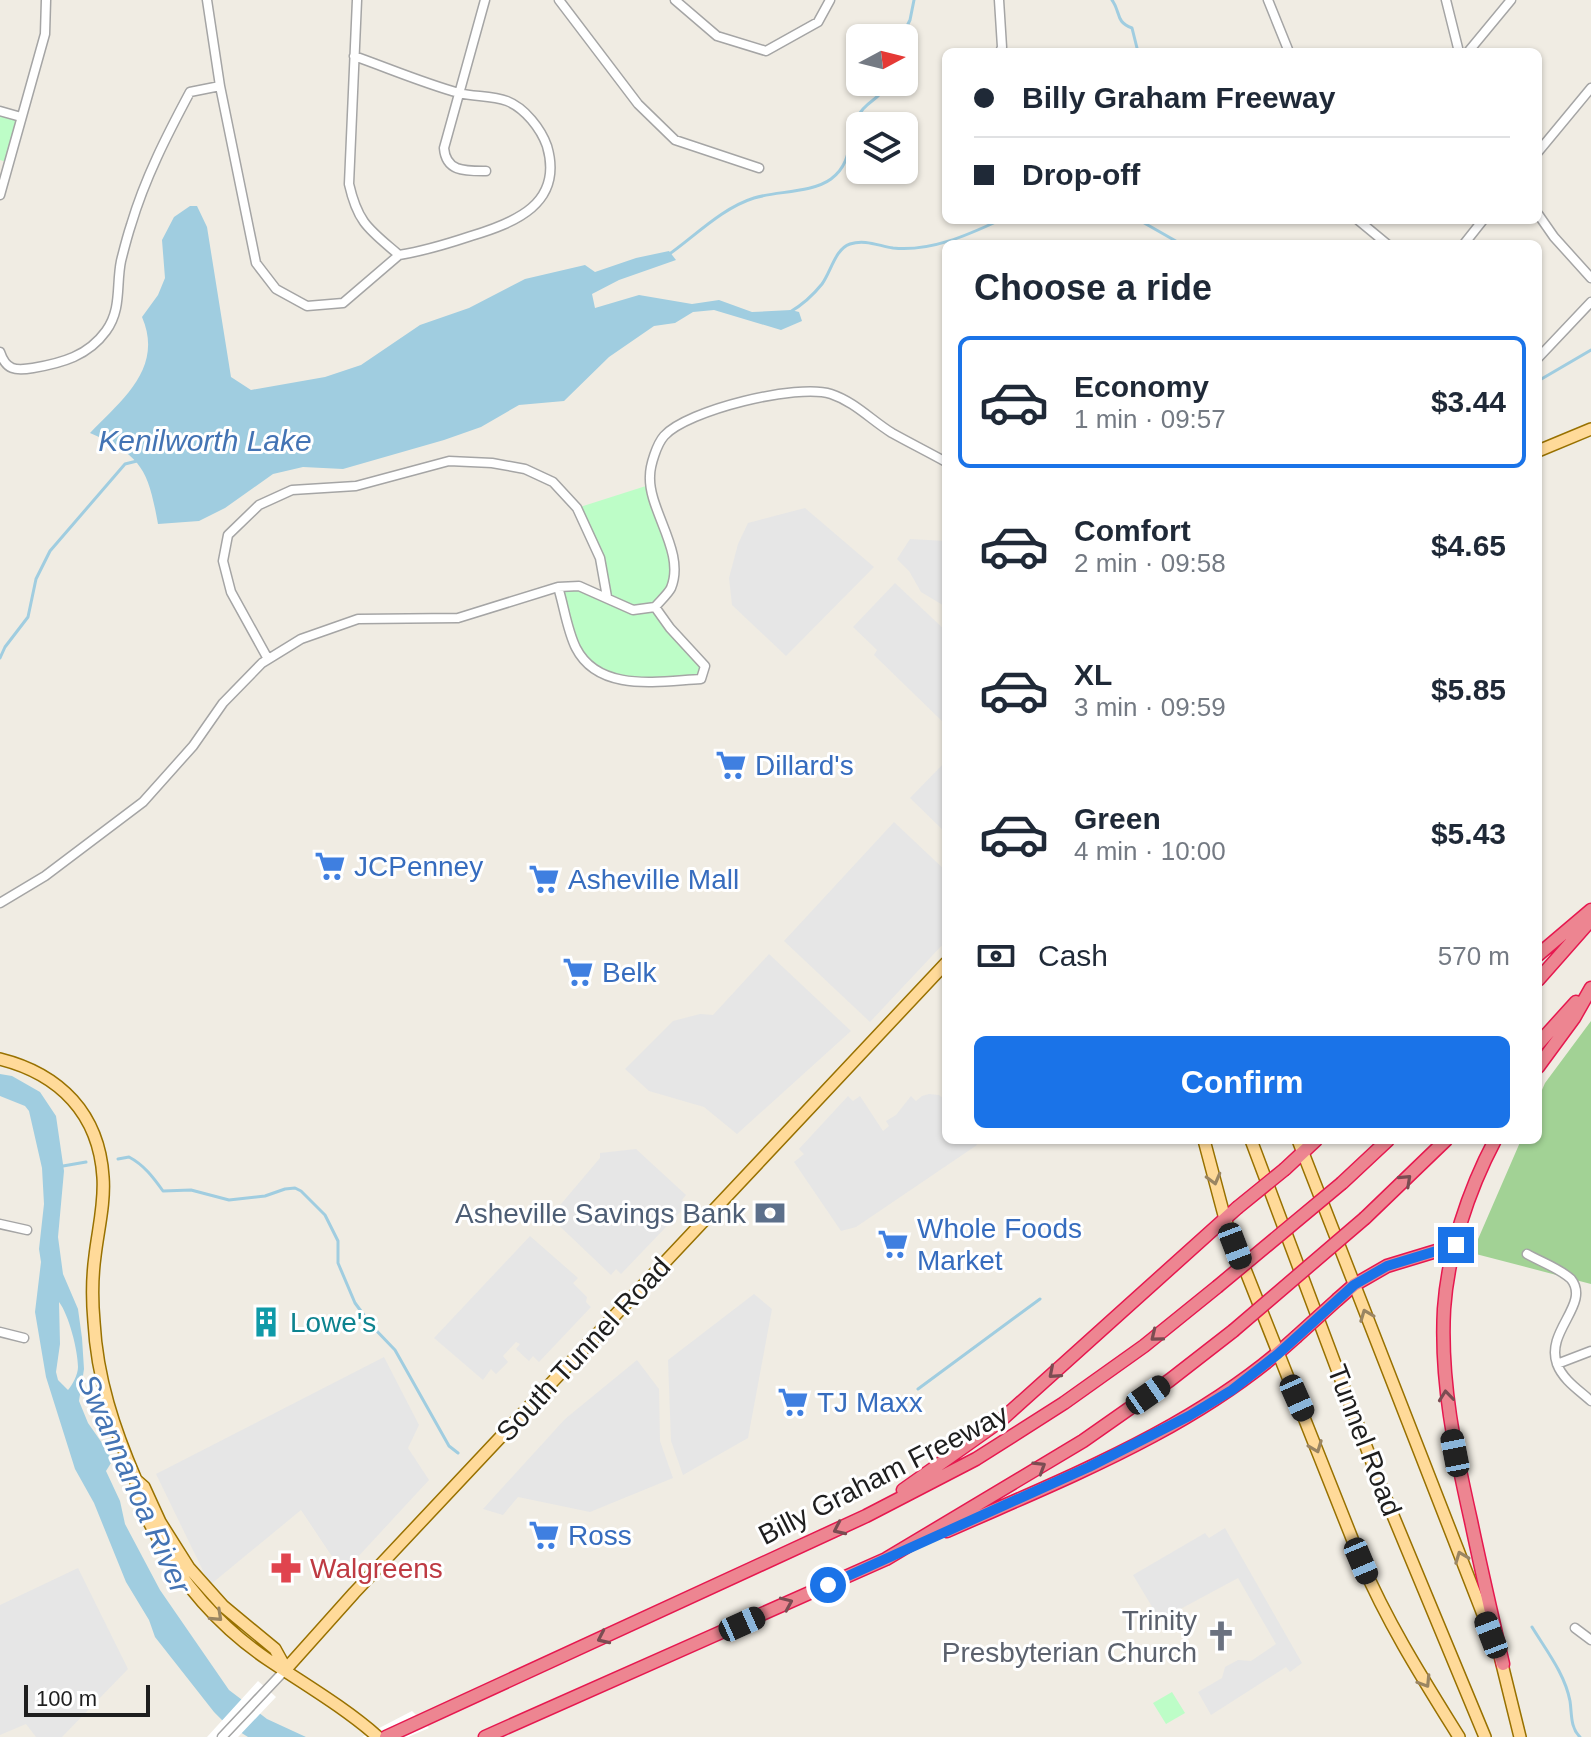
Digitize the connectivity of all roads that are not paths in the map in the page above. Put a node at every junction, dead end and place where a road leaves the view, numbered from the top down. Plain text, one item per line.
1 (46, 0) edge
2 (207, 0) edge
3 (357, 0) edge
4 (485, 0) edge
5 (559, 0) edge
6 (675, 0) edge
7 (830, 0) edge
8 (999, 0) edge
9 (1268, 0) edge
10 (1446, 0) edge
11 (1511, 0) edge
12 (1002, 48) edge
13 (1287, 48) edge
14 (1458, 48) edge
15 (1471, 48) edge
16 (354, 56) junction
17 (220, 86) junction
18 (1591, 88) edge
19 (458, 93) junction
20 (0, 111) edge
21 (21, 117) junction
22 (1542, 147) edge
23 (759, 168) dead end
24 (486, 171) dead end
25 (0, 195) edge
26 (1542, 220) edge
27 (1363, 224) edge
28 (1480, 224) edge
29 (1382, 240) edge
30 (1467, 240) edge
31 (399, 255) junction
32 (1591, 278) edge
33 (1591, 302) edge
34 (0, 352) edge
35 (1542, 354) edge
36 (1591, 429) edge
37 (1542, 449) edge
38 (942, 460) edge
39 (558, 587) junction
40 (607, 597) junction
41 (655, 607) junction
42 (268, 659) junction
43 (0, 903) edge
44 (1591, 910) edge
45 (1591, 920) edge
46 (1542, 952) edge
47 (942, 967) edge
48 (1542, 975) edge
49 (1591, 987) edge
50 (1542, 1040) edge
51 (0, 1059) edge
52 (1542, 1062) edge
53 (1205, 1144) edge
54 (1253, 1144) edge
55 (1299, 1144) edge
56 (1312, 1144) edge
57 (1384, 1144) edge
58 (1442, 1144) edge
59 (1493, 1144) edge
60 (1302, 1153) junction
61 (1225, 1219) junction
62 (0, 1224) edge
63 (27, 1230) dead end
64 (1456, 1245) junction
65 (1527, 1254) dead end
66 (1354, 1285) junction
67 (0, 1332) edge
68 (24, 1338) dead end
69 (1591, 1351) edge
70 (1278, 1354) junction
71 (1557, 1364) junction
72 (1591, 1401) edge
73 (866, 1516) junction
74 (886, 1559) junction
75 (1575, 1628) dead end
76 (1591, 1640) edge
77 (1503, 1664) junction
78 (286, 1669) junction
79 (222, 1737) edge
80 (378, 1737) edge
81 (386, 1737) edge
82 (485, 1737) edge
83 (1459, 1737) edge
84 (1485, 1737) edge
85 (1520, 1737) edge

1 - 21 street
2 - 17 street
3 - 16 street
4 - 19 street
5 - 23 street
6 - 7 street
8 - 12 street
9 - 13 street
10 - 14 street
11 - 15 street
16 - 19 street
16 - 31 street
17 - 31 street
17 - 34 street
18 - 22 street
19 - 24 street
19 - 31 street
20 - 21 street
21 - 25 street
26 - 32 street
27 - 29 street
28 - 30 street
33 - 35 street
36 - 37 main road
38 - 41 street
39 - 40 street
39 - 41 street
39 - 42 street
40 - 41 street
40 - 42 street
42 - 43 street
44 - 46 highway
45 - 48 highway
47 - 78 main road, South Tunnel Road
49 - 50 highway
49 - 52 highway
51 - 78 main road
53 -> 61 main road
54 - 84 main road, Tunnel Road
55 - 60 main road
56 - 60 highway
57 -> 73 highway, Billy Graham Freeway, bridge
74 -> 58 highway, bridge
59 - 64 highway
60 - 61 highway, bridge
60 - 66 main road
61 - 70 main road
61 -> 73 highway
62 - 63 street
64 - 66 highway
77 -> 64 highway
65 - 71 street
66 - 70 highway, bridge
77 -> 66 main road
67 - 68 street
69 - 71 street
70 - 74 highway
70 -> 83 main road
71 - 72 street
73 -> 81 highway, Billy Graham Freeway
82 -> 74 highway
75 - 76 street
77 - 85 main road
78 - 79 street, South Tunnel Road
78 - 80 main road

